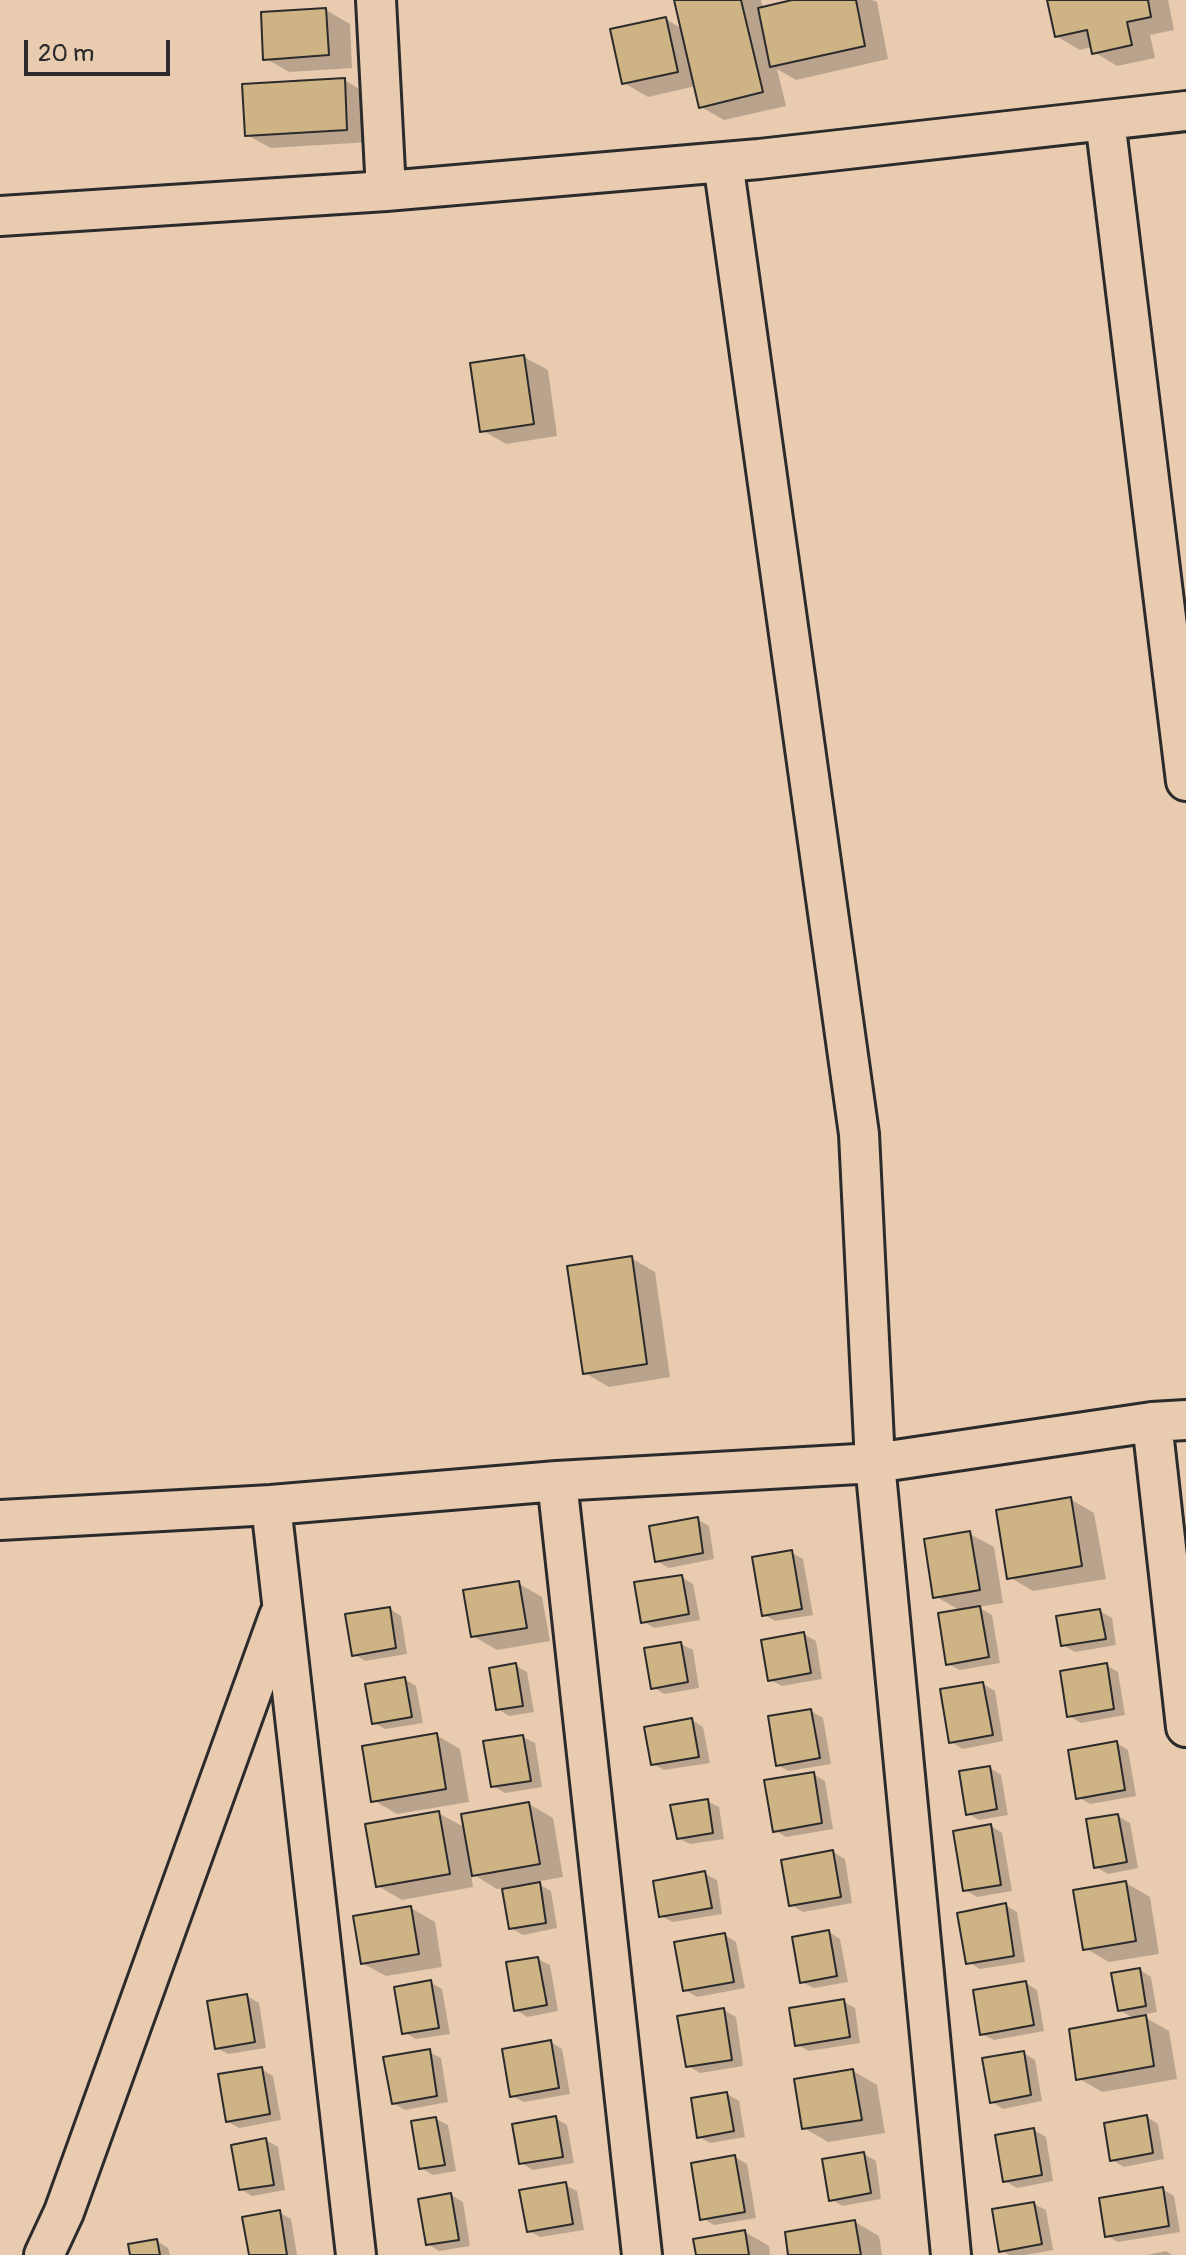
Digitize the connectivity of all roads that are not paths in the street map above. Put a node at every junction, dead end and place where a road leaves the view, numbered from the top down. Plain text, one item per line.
1 (376, 0) edge
2 (1186, 111) edge
3 (1105, 120) junction
4 (723, 162) junction
5 (386, 191) junction
6 (0, 216) edge
7 (1186, 781) edge
8 (1169, 1421) edge
9 (875, 1463) junction
10 (557, 1481) junction
11 (271, 1505) junction
12 (0, 1520) edge
13 (283, 1606) junction
14 (1186, 1727) edge
15 (64, 2212) junction
16 (44, 2255) edge
17 (65, 2255) edge
18 (356, 2255) edge
19 (642, 2255) edge
20 (951, 2255) edge

1 - 5 street
2 - 3 street
3 - 4 street
3 - 7 street
4 - 5 street
4 - 9 street
5 - 6 street
8 - 9 street
8 - 14 street
9 - 10 street
9 - 20 street
10 - 11 street
10 - 19 street
11 - 12 street
11 - 13 street
13 - 15 street
13 - 18 street
15 - 16 street
15 - 17 street

